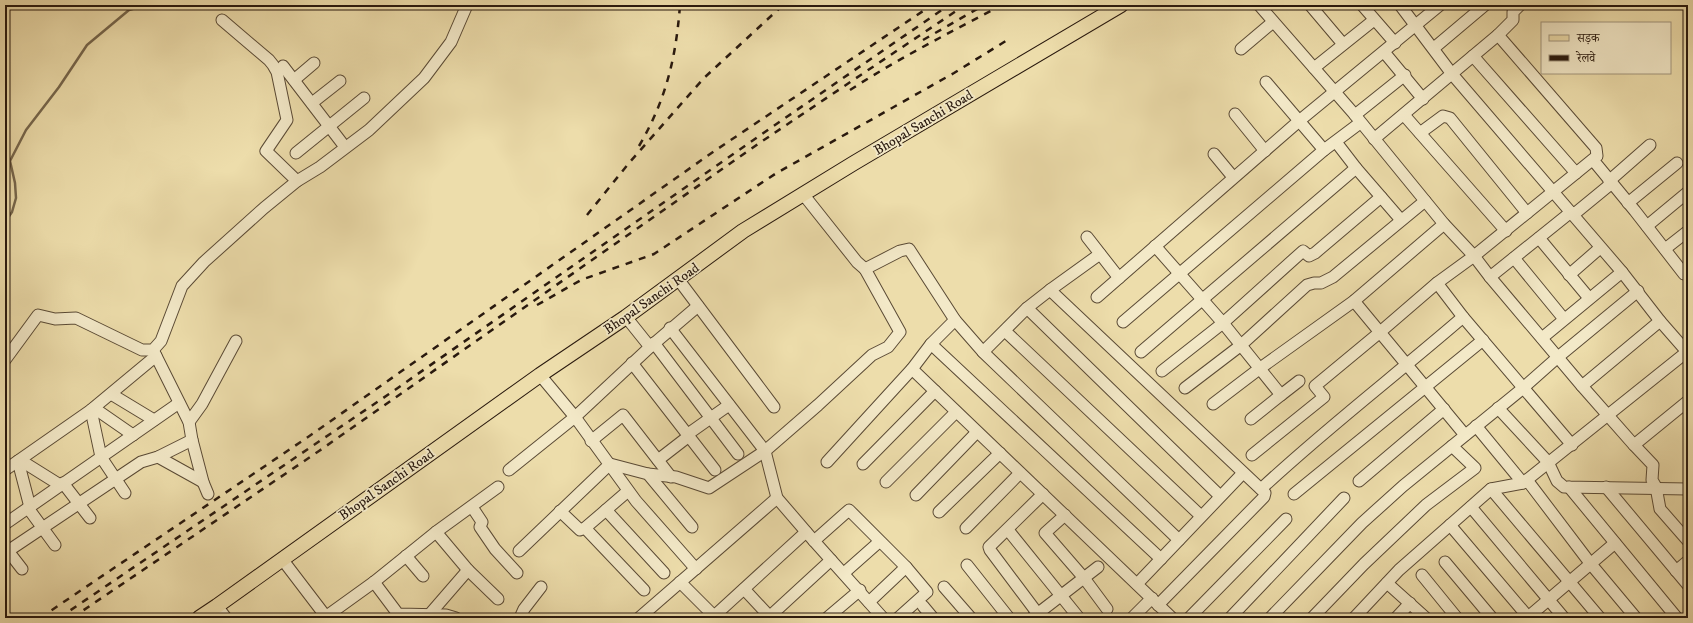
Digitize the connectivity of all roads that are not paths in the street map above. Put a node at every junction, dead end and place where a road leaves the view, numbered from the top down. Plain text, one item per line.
1 (467, 5) edge
2 (1121, 5) edge
3 (1259, 5) edge
4 (1310, 5) edge
5 (1362, 5) edge
6 (1400, 5) edge
7 (1440, 5) edge
8 (1485, 5) edge
9 (1514, 7) edge
10 (222, 20) dead end
11 (1374, 20) junction
12 (1273, 22) junction
13 (1416, 26) junction
14 (1498, 35) junction
15 (1395, 43) junction
16 (1343, 44) junction
17 (1434, 48) junction
18 (1241, 50) dead end
19 (1384, 52) junction
20 (1473, 56) junction
21 (314, 63) dead end
22 (283, 66) dead end
23 (1314, 68) junction
24 (1452, 74) junction
25 (1405, 75) junction
26 (294, 80) junction
27 (340, 81) dead end
28 (1266, 82) dead end
29 (1334, 92) junction
30 (364, 98) dead end
31 (1423, 99) junction
32 (312, 103) junction
33 (1235, 114) dead end
34 (1404, 115) junction
35 (1358, 119) junction
36 (1299, 121) junction
37 (329, 125) junction
38 (1420, 133) junction
39 (1374, 139) junction
40 (1336, 142) junction
41 (1650, 145) dead end
42 (345, 147) junction
43 (1324, 150) junction
44 (1265, 151) junction
45 (296, 152) dead end
46 (1214, 154) dead end
47 (1592, 160) junction
48 (1677, 164) dead end
49 (1356, 168) junction
50 (1576, 174) junction
51 (1233, 177) junction
52 (297, 181) junction
53 (1611, 182) junction
54 (1552, 192) junction
55 (1688, 192) edge
56 (803, 194) junction
57 (1381, 197) junction
58 (1425, 201) junction
59 (1628, 203) junction
60 (1528, 213) junction
61 (1572, 213) junction
62 (1401, 220) junction
63 (1444, 224) junction
64 (1647, 226) junction
65 (1506, 231) junction
66 (1688, 231) edge
67 (1087, 237) dead end
68 (1539, 238) junction
69 (1155, 246) junction
70 (1600, 248) junction
71 (1665, 250) junction
72 (1100, 254) junction
73 (1474, 256) junction
74 (1514, 258) junction
75 (865, 269) junction
76 (1622, 272) junction
77 (1179, 273) junction
78 (1687, 274) edge
79 (1569, 275) junction
80 (1490, 277) junction
81 (1119, 278) junction
82 (678, 279) junction
83 (1437, 283) junction
84 (1050, 290) junction
85 (1638, 291) junction
86 (1097, 297) dead end
87 (1589, 298) junction
88 (1201, 299) junction
89 (1354, 302) junction
90 (698, 306) junction
91 (1027, 308) junction
92 (626, 317) junction
93 (1463, 317) junction
94 (1564, 319) junction
95 (955, 320) junction
96 (1660, 321) junction
97 (1123, 322) dead end
98 (1222, 323) junction
99 (670, 328) junction
100 (1005, 331) junction
101 (1379, 333) junction
102 (1542, 338) junction
103 (1483, 340) junction
104 (236, 341) dead end
105 (931, 344) junction
106 (652, 345) junction
107 (1240, 346) junction
108 (983, 352) junction
109 (1141, 352) dead end
110 (1688, 352) edge
111 (154, 353) junction
112 (1558, 357) junction
113 (5, 360) edge
114 (632, 363) junction
115 (1408, 365) junction
116 (912, 369) junction
117 (1259, 369) junction
118 (1162, 372) dead end
119 (540, 375) junction
120 (1299, 381) dead end
121 (1582, 386) junction
122 (1185, 388) dead end
123 (1426, 388) junction
124 (1522, 389) junction
125 (935, 391) junction
126 (111, 394) junction
127 (1281, 395) junction
128 (1688, 401) edge
129 (179, 402) junction
130 (1213, 404) dead end
131 (729, 405) junction
132 (774, 407) dead end
133 (1498, 408) junction
134 (93, 409) junction
135 (1444, 409) junction
136 (956, 412) junction
137 (1608, 416) junction
138 (575, 417) junction
139 (710, 419) junction
140 (1251, 419) dead end
141 (154, 420) junction
142 (189, 422) junction
143 (1476, 426) junction
144 (977, 432) junction
145 (132, 435) junction
146 (688, 435) junction
147 (1465, 435) junction
148 (192, 440) junction
149 (591, 441) junction
150 (1572, 445) junction
151 (1634, 445) junction
152 (1452, 446) junction
153 (765, 451) junction
154 (738, 454) dead end
155 (1000, 454) junction
156 (1252, 455) dead end
157 (101, 457) junction
158 (158, 457) junction
159 (658, 460) junction
160 (19, 461) junction
161 (826, 462) dead end
162 (1548, 462) junction
163 (610, 464) junction
164 (863, 464) dead end
165 (5, 470) edge
166 (510, 470) dead end
167 (715, 470) dead end
168 (1020, 473) junction
169 (1243, 473) junction
170 (648, 474) junction
171 (671, 476) junction
172 (115, 479) junction
173 (1358, 481) dead end
174 (1525, 481) junction
175 (203, 482) junction
176 (886, 482) dead end
177 (62, 484) junction
178 (498, 487) dead end
179 (1656, 487) junction
180 (1569, 488) junction
181 (1606, 488) junction
182 (1261, 489) junction
183 (1491, 489) junction
184 (1688, 489) edge
185 (628, 491) junction
186 (125, 493) dead end
187 (208, 494) dead end
188 (1043, 494) junction
189 (1294, 494) dead end
190 (916, 495) dead end
191 (1220, 496) junction
192 (777, 498) junction
193 (1344, 498) dead end
194 (79, 503) junction
195 (28, 507) junction
196 (472, 507) junction
197 (1471, 507) junction
198 (606, 510) junction
199 (560, 511) junction
200 (938, 512) dead end
201 (1065, 515) junction
202 (1201, 516) junction
203 (90, 518) dead end
204 (1286, 519) dead end
205 (5, 524) edge
206 (1450, 525) junction
207 (692, 527) dead end
208 (42, 528) junction
209 (585, 528) junction
210 (966, 528) dead end
211 (1008, 530) junction
212 (436, 532) junction
213 (806, 532) junction
214 (1179, 540) junction
215 (814, 541) junction
216 (1688, 541) edge
217 (879, 542) junction
218 (1614, 543) junction
219 (55, 545) dead end
220 (6, 550) edge
221 (519, 551) dead end
222 (406, 556) junction
223 (282, 559) junction
224 (1161, 559) junction
225 (831, 560) junction
226 (1688, 561) edge
227 (1445, 562) dead end
228 (1590, 563) junction
229 (967, 565) dead end
230 (1098, 567) dead end
231 (906, 568) junction
232 (22, 569) dead end
233 (696, 569) junction
234 (468, 570) junction
235 (1676, 571) junction
236 (517, 573) dead end
237 (844, 573) junction
238 (664, 574) dead end
239 (1422, 575) dead end
240 (423, 576) dead end
241 (1084, 578) junction
242 (1569, 581) junction
243 (374, 582) junction
244 (680, 582) junction
245 (1387, 583) junction
246 (1137, 584) junction
247 (1688, 585) edge
248 (541, 587) dead end
249 (944, 587) dead end
250 (744, 589) junction
251 (644, 590) dead end
252 (860, 590) junction
253 (1061, 596) junction
254 (498, 599) dead end
255 (1549, 599) junction
256 (869, 602) junction
257 (1155, 602) junction
258 (1410, 603) junction
259 (217, 606) junction
260 (923, 606) dead end
261 (1107, 609) dead end
262 (429, 615) junction
263 (396, 616) edge
264 (413, 616) edge
265 (1037, 616) edge
266 (199, 618) edge
267 (226, 618) edge
268 (326, 618) edge
269 (456, 618) edge
270 (520, 618) edge
271 (639, 618) edge
272 (713, 618) edge
273 (769, 618) edge
274 (827, 618) edge
275 (883, 618) edge
276 (898, 618) edge
277 (933, 618) edge
278 (971, 618) edge
279 (1009, 618) edge
280 (1079, 618) edge
281 (1132, 618) edge
282 (1172, 618) edge
283 (1189, 618) edge
284 (1230, 618) edge
285 (1270, 618) edge
286 (1312, 618) edge
287 (1354, 618) edge
288 (1396, 618) edge
289 (1426, 618) edge
290 (1457, 618) edge
291 (1492, 618) edge
292 (1528, 618) edge
293 (1564, 618) edge
294 (1600, 618) edge
295 (1636, 618) edge
296 (1677, 618) edge

1 - 42 street
2 - 56 main road, Bhopal Sanchi Road
3 - 12 street
4 - 16 street
5 - 11 street
6 - 13 street
7 - 13 street
8 - 17 street
9 - 14 street
10 - 52 street
11 - 15 street
11 - 16 street
12 - 18 street
12 - 23 street
13 - 15 street
13 - 17 street
14 - 20 street
14 - 47 street
15 - 19 street
16 - 23 street
17 - 24 street
19 - 25 street
19 - 29 street
20 - 24 street
20 - 50 street
21 - 26 street
22 - 26 street
23 - 29 street
24 - 31 street
24 - 54 street
25 - 31 street
25 - 35 street
26 - 32 street
27 - 32 street
28 - 36 street
29 - 35 street
29 - 36 street
30 - 37 street
31 - 34 street
32 - 37 street
33 - 44 street
34 - 38 street
34 - 39 street
35 - 39 street
35 - 40 street
36 - 43 street
36 - 44 street
37 - 42 street
37 - 45 street
38 - 60 street
38 - 65 street
39 - 58 street
40 - 43 street
40 - 49 street
41 - 53 street
42 - 52 street
43 - 77 street
44 - 51 street
46 - 51 street
47 - 50 street
47 - 53 street
48 - 59 street
49 - 57 street
49 - 88 street
50 - 54 street
51 - 69 street
52 - 111 street
53 - 59 street
53 - 61 street
54 - 60 street
54 - 61 street
55 - 64 street
56 - 75 street
56 - 82 main road, Bhopal Sanchi Road
57 - 62 street
57 - 98 street
58 - 62 street
58 - 63 street
59 - 64 street
60 - 65 street
61 - 68 street
61 - 70 street
62 - 107 street
63 - 73 street
63 - 89 street
64 - 71 street
65 - 73 street
66 - 71 street
67 - 72 street
68 - 74 street
68 - 79 street
69 - 77 street
69 - 81 street
70 - 76 street
70 - 79 street
71 - 78 street
72 - 81 street
72 - 84 street
73 - 80 street
73 - 83 street
74 - 80 street
74 - 94 street
75 - 95 street
75 - 153 street
76 - 85 street
76 - 87 street
77 - 88 street
77 - 97 street
79 - 87 street
80 - 102 street
81 - 86 street
82 - 90 street
82 - 92 main road, Bhopal Sanchi Road
83 - 93 street
83 - 101 street
84 - 91 street
84 - 169 street
85 - 96 street
85 - 112 street
87 - 94 street
88 - 98 street
88 - 109 street
89 - 101 street
89 - 117 street
90 - 99 street
90 - 132 street
91 - 100 street
91 - 191 street
92 - 106 street
92 - 119 main road, Bhopal Sanchi Road
93 - 103 street
93 - 115 street
94 - 102 street
95 - 105 street
95 - 108 street
96 - 110 street
96 - 121 street
98 - 107 street
98 - 118 street
99 - 106 street
99 - 131 street
100 - 108 street
100 - 202 street
101 - 115 street
101 - 156 street
102 - 112 street
103 - 123 street
103 - 124 street
104 - 142 street
105 - 116 street
105 - 224 street
106 - 114 street
106 - 139 street
107 - 117 street
107 - 122 street
108 - 214 street
110 - 137 street
111 - 113 street
111 - 126 street
111 - 129 street
112 - 121 street
112 - 124 street
114 - 138 street
114 - 146 street
115 - 123 street
115 - 182 street
116 - 125 street
116 - 161 street
117 - 127 street
117 - 130 street
119 - 138 street
119 - 223 main road, Bhopal Sanchi Road
120 - 127 street
121 - 137 street
123 - 135 street
123 - 189 street
124 - 133 street
124 - 150 street
125 - 136 street
125 - 164 street
126 - 134 street
126 - 141 street
127 - 140 street
128 - 151 street
129 - 141 street
129 - 142 street
131 - 139 street
131 - 153 street
133 - 143 street
133 - 162 street
134 - 145 street
134 - 157 street
134 - 160 street
135 - 147 street
135 - 173 street
136 - 144 street
136 - 176 street
137 - 150 street
137 - 151 street
138 - 149 street
138 - 166 street
139 - 146 street
139 - 154 street
141 - 145 street
142 - 148 street
143 - 147 street
143 - 174 street
144 - 155 street
144 - 190 street
145 - 157 street
146 - 159 street
146 - 167 street
147 - 152 street
148 - 158 street
148 - 175 street
149 - 159 street
149 - 163 street
150 - 162 street
151 - 179 street
152 - 285 street
152 - 286 street
153 - 171 street
153 - 192 street
155 - 168 street
155 - 200 street
157 - 172 street
157 - 177 street
158 - 172 street
158 - 175 street
159 - 171 street
160 - 165 street
160 - 177 street
160 - 195 street
162 - 174 street
162 - 180 street
163 - 170 street
163 - 185 street
163 - 199 street
168 - 188 street
168 - 210 street
169 - 182 street
169 - 191 street
170 - 171 street
170 - 207 street
172 - 186 street
172 - 194 street
174 - 183 street
174 - 228 street
175 - 187 street
177 - 194 street
177 - 195 street
178 - 196 street
179 - 181 street
179 - 184 street
179 - 216 street
180 - 181 street
180 - 218 street
181 - 235 street
182 - 257 street
183 - 197 street
183 - 242 street
185 - 198 street
185 - 233 street
188 - 201 street
188 - 211 street
191 - 202 street
192 - 213 street
192 - 233 street
193 - 284 street
194 - 203 street
194 - 208 street
195 - 205 street
195 - 208 street
196 - 212 street
196 - 236 street
197 - 206 street
197 - 255 street
198 - 209 street
198 - 238 street
199 - 209 street
199 - 221 street
201 - 241 street
201 - 246 street
202 - 214 street
204 - 283 street
206 - 245 street
206 - 292 street
208 - 219 street
208 - 220 street
209 - 251 street
211 - 253 street
211 - 265 street
212 - 222 street
212 - 234 street
213 - 215 street
213 - 250 street
214 - 224 street
215 - 217 street
215 - 225 street
217 - 231 street
217 - 237 street
218 - 228 street
218 - 296 street
220 - 232 street
222 - 240 street
222 - 243 street
223 - 259 main road, Bhopal Sanchi Road
223 - 268 street
224 - 246 street
225 - 237 street
225 - 273 street
226 - 235 street
227 - 291 street
228 - 242 street
228 - 295 street
229 - 279 street
230 - 241 street
231 - 256 street
231 - 276 street
233 - 244 street
234 - 254 street
234 - 262 street
235 - 247 street
237 - 252 street
239 - 290 street
241 - 253 street
241 - 261 street
242 - 255 street
242 - 294 street
243 - 263 street
243 - 268 street
244 - 271 street
244 - 272 street
245 - 258 street
245 - 287 street
246 - 257 street
248 - 270 street
249 - 278 street
250 - 272 street
250 - 273 street
252 - 256 street
252 - 274 street
253 - 265 street
253 - 280 street
255 - 292 street
255 - 293 street
256 - 275 street
257 - 281 street
257 - 282 street
258 - 288 street
258 - 289 street
259 - 266 main road, Bhopal Sanchi Road
259 - 267 street
260 - 277 street
262 - 264 street
262 - 269 street
263 - 264 street

